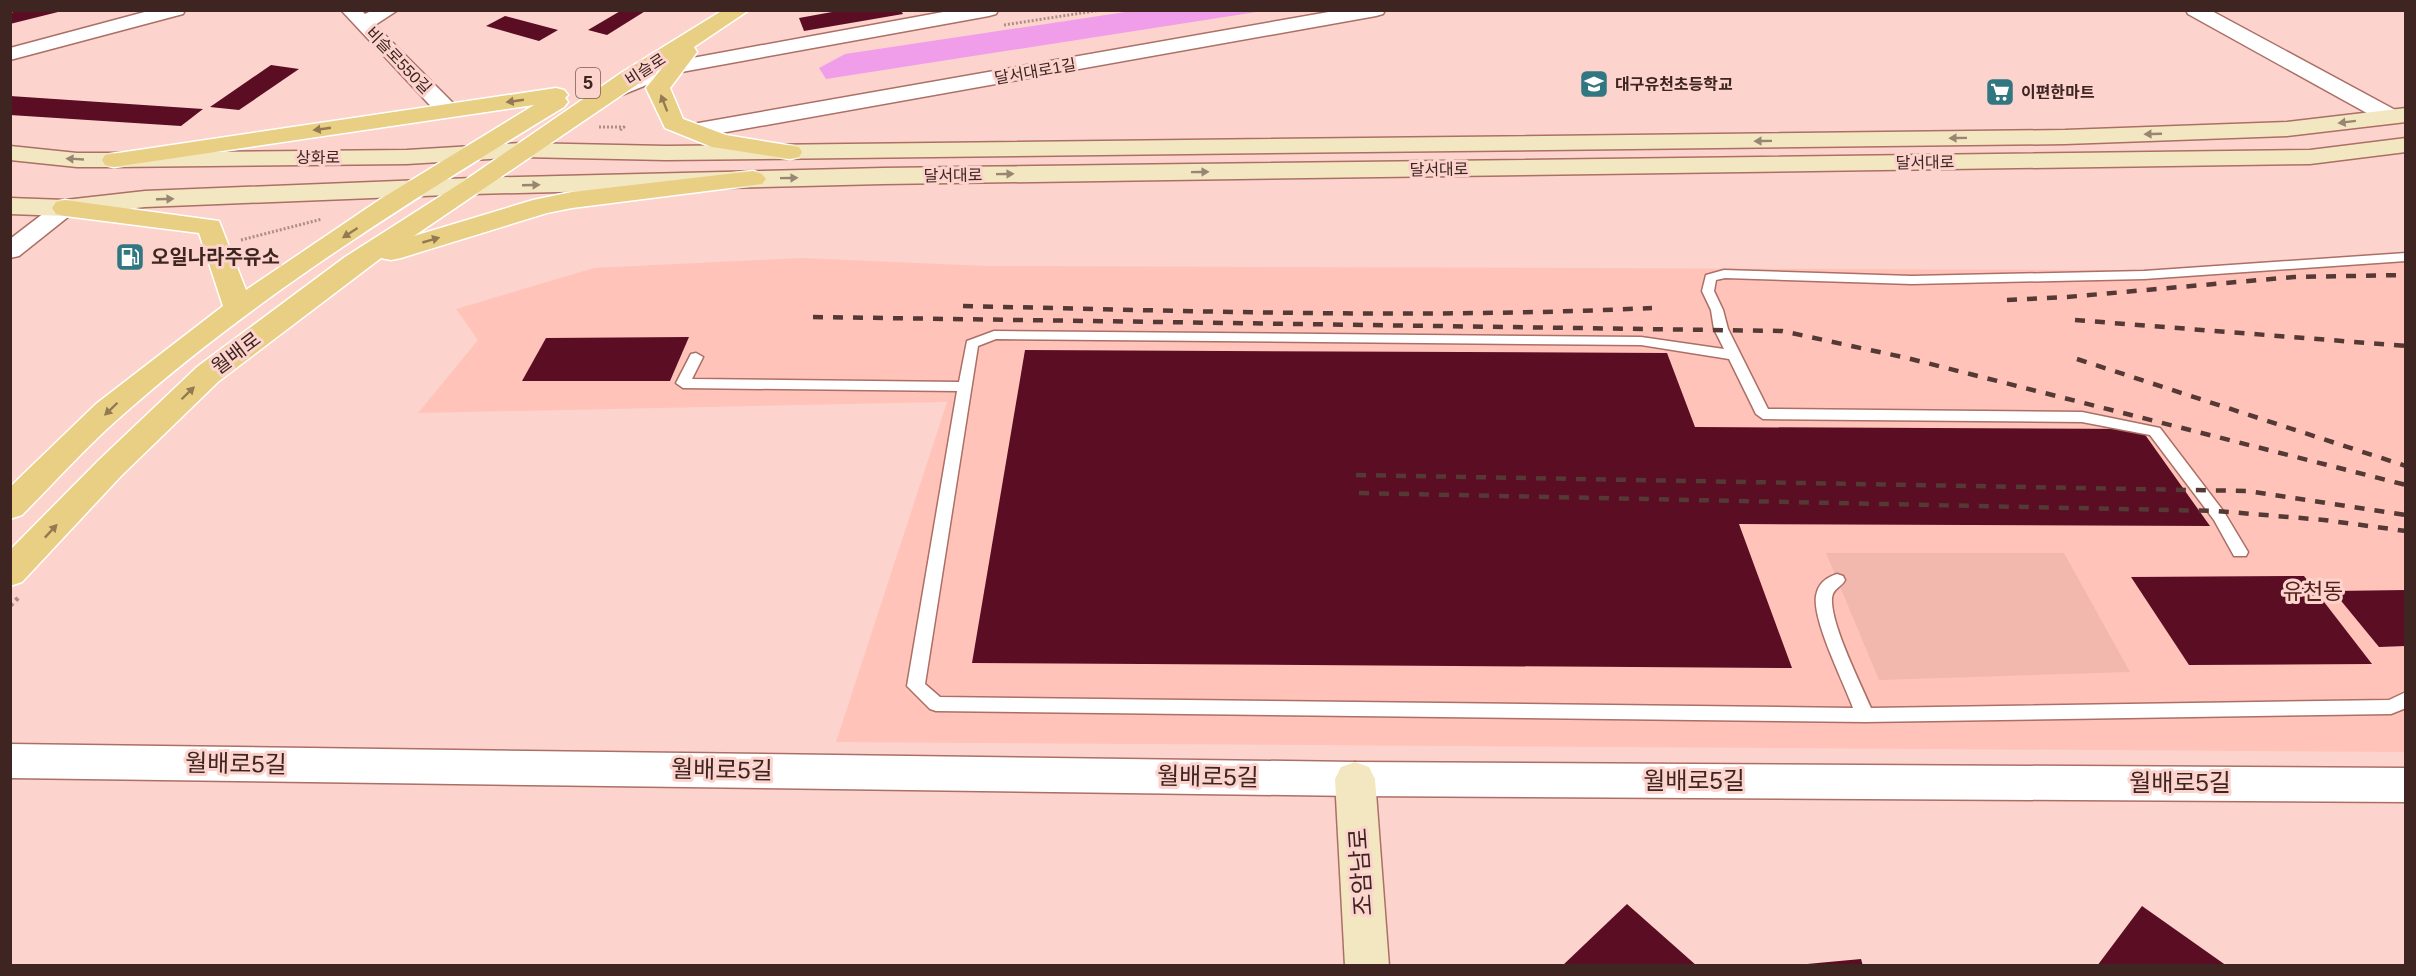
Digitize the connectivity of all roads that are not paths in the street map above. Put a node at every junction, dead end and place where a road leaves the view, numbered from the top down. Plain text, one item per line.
1 (176, 10) edge
2 (389, 10) edge
3 (703, 10) edge
4 (739, 10) edge
5 (989, 10) edge
6 (1376, 10) edge
7 (2203, 11) edge
8 (357, 17) edge
9 (697, 36) junction
10 (10, 54) edge
11 (676, 67) junction
12 (572, 92) junction
13 (603, 97) junction
14 (448, 111) junction
15 (2398, 116) edge
16 (693, 131) junction
17 (2406, 145) edge
18 (522, 150) junction
19 (471, 152) junction
20 (790, 152) junction
21 (10, 153) edge
22 (626, 153) joint
23 (114, 160) junction
24 (494, 171) joint
25 (753, 179) junction
26 (473, 186) junction
27 (416, 189) junction
28 (10, 206) edge
29 (65, 208) junction
30 (10, 251) edge
31 (2406, 257) edge
32 (355, 263) junction
33 (238, 307) junction
34 (1734, 355) junction
35 (696, 357) dead end
36 (964, 387) junction
37 (10, 507) edge
38 (2240, 552) dead end
39 (10, 573) edge
40 (1838, 580) dead end
41 (2406, 699) edge
42 (1865, 715) junction
43 (10, 761) edge
44 (1355, 779) junction
45 (2406, 785) edge
46 (1367, 966) edge

1 - 10 street
2 - 8 street
3 - 12 main road, 비슬로 / 5
4 - 9 main road, 비슬로 / 5
5 - 11 street
6 - 16 street, 달서대로1길
7 - 15 street
8 - 14 street, 비슬로550길
9 - 11 main road
9 - 13 main road, 비슬로 / 5
11 - 13 street
16 -> 11 main road
12 -> 14 main road
12 - 19 main road, 비슬로 / 5
13 - 18 main road, 비슬로 / 5
14 -> 23 main road
15 -> 20 main road, 달서대로
16 - 20 main road
25 -> 17 main road, 달서대로
18 - 19 main road, 상화로
18 - 22 main road, 상화로
18 - 24 main road, 비슬로 / 5
19 - 23 main road, 상화로
19 - 27 main road, 월배로
20 - 22 main road, 달서대로
23 -> 21 main road, 상화로
24 - 26 main road, 월배로
26 -> 25 main road, 달서대로
32 -> 25 main road
26 - 27 main road, 상화로
26 - 32 main road, 월배로
29 -> 27 main road, 상화로
27 -> 33 main road, 월배로
28 - 29 main road, 상화로
29 - 30 street
29 - 33 main road, 월배로
31 - 34 lane
39 -> 32 main road, 월배로
33 -> 37 main road, 월배로
34 - 36 lane
34 - 38 lane
35 - 36 lane
36 - 42 lane
40 - 42 lane
41 - 42 lane
43 - 44 street, 월배로5길
44 - 45 street, 월배로5길
44 - 46 main road, 조암남로

